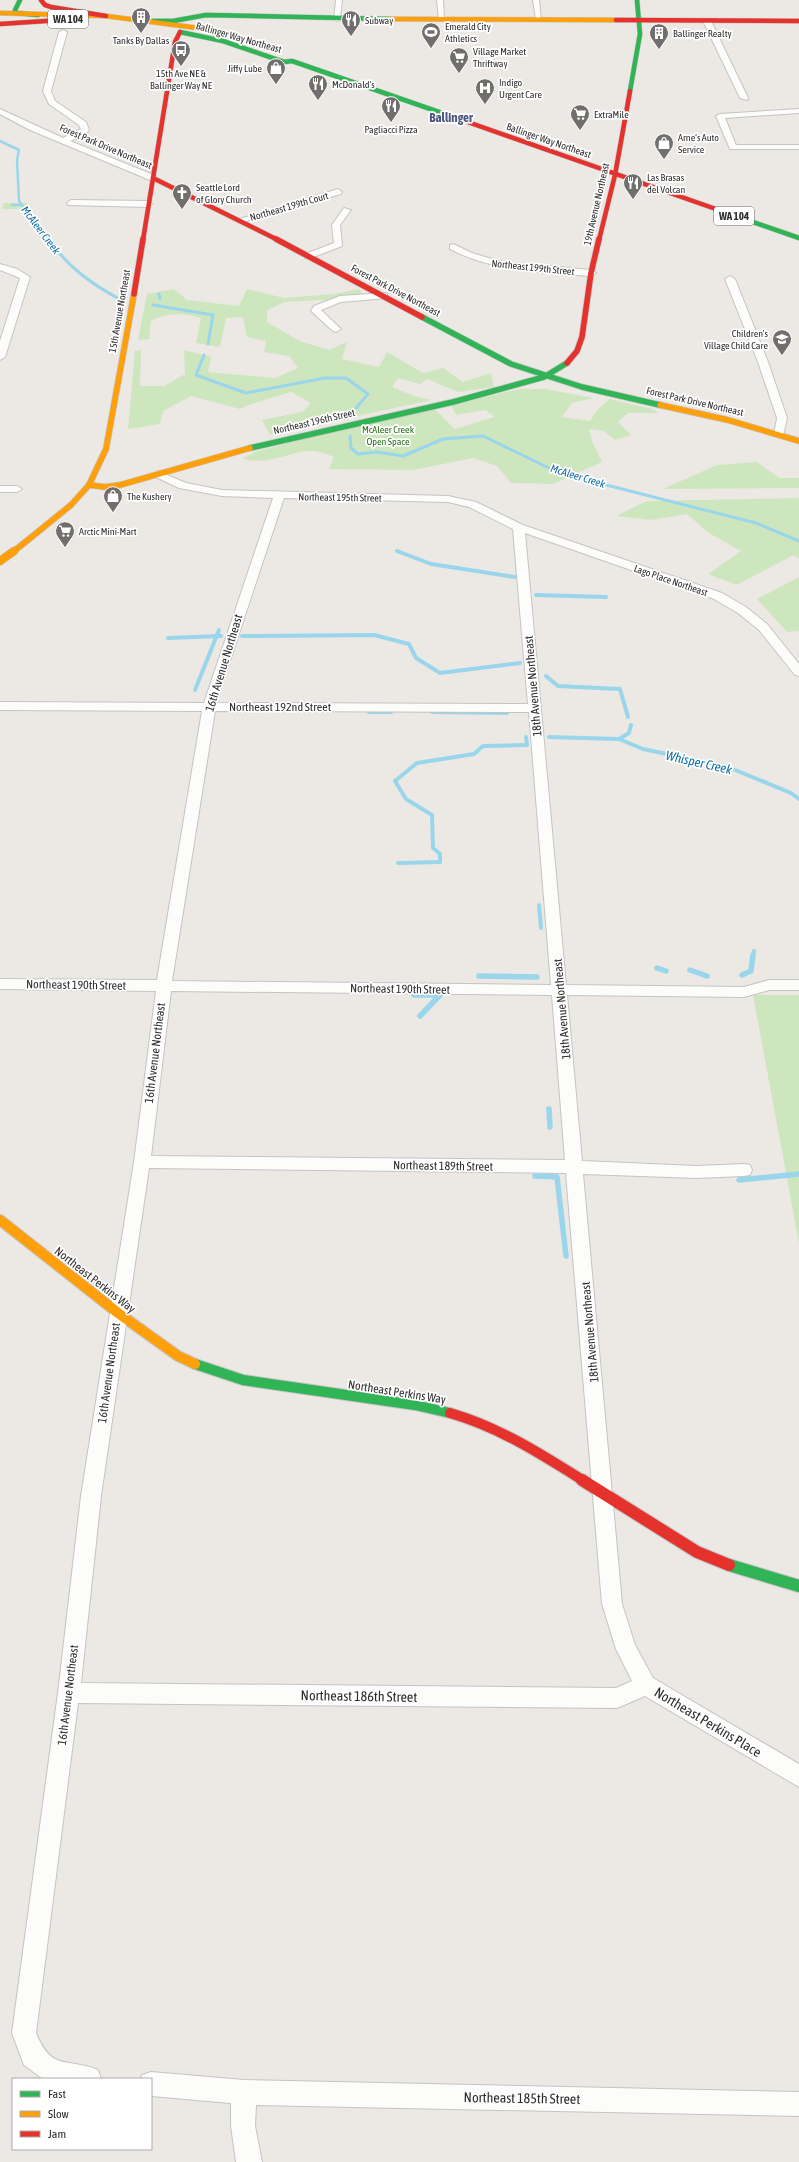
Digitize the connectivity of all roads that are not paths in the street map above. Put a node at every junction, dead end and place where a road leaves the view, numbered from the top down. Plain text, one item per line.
1 (20, 0) edge
2 (41, 0) edge
3 (339, 0) edge
4 (440, 0) edge
5 (536, 0) edge
6 (636, 0) edge
7 (0, 13) edge
8 (16, 13) junction
9 (43, 16) junction
10 (106, 16) junction
11 (226, 16) junction
12 (0, 17) edge
13 (337, 18) junction
14 (442, 19) junction
15 (539, 19) junction
16 (76, 20) junction
17 (643, 20) junction
18 (707, 20) junction
19 (153, 21) junction
20 (799, 21) edge
21 (0, 24) edge
22 (136, 25) junction
23 (184, 29) junction
24 (63, 32) dead end
25 (207, 38) junction
26 (175, 42) junction
27 (292, 61) junction
28 (744, 98) dead end
29 (0, 111) edge
30 (799, 111) edge
31 (65, 140) junction
32 (799, 147) edge
33 (615, 176) junction
34 (153, 178) junction
35 (338, 192) dead end
36 (193, 197) junction
37 (149, 202) junction
38 (71, 203) dead end
39 (347, 210) dead end
40 (240, 220) junction
41 (799, 238) edge
42 (453, 247) dead end
43 (308, 256) junction
44 (0, 267) edge
45 (591, 273) junction
46 (730, 279) dead end
47 (384, 296) junction
48 (336, 329) dead end
49 (3, 331) edge
50 (0, 357) edge
51 (544, 378) junction
52 (779, 434) junction
53 (799, 442) edge
54 (158, 474) junction
55 (129, 482) junction
56 (89, 485) junction
57 (0, 489) edge
58 (17, 489) dead end
59 (106, 496) dead end
60 (279, 496) junction
61 (88, 502) dead end
62 (70, 506) junction
63 (519, 527) junction
64 (0, 561) edge
65 (799, 672) edge
66 (0, 706) edge
67 (209, 706) junction
68 (535, 708) junction
69 (0, 984) edge
70 (799, 985) edge
71 (164, 986) junction
72 (560, 990) junction
73 (142, 1162) junction
74 (576, 1167) junction
75 (744, 1170) dead end
76 (0, 1220) edge
77 (118, 1313) junction
78 (604, 1492) junction
79 (799, 1586) edge
80 (646, 1685) junction
81 (69, 1693) junction
82 (799, 1776) edge
83 (73, 2078) edge
84 (152, 2084) edge
85 (244, 2092) junction
86 (799, 2104) edge
87 (249, 2162) edge

1 - 8 main road
2 - 10 main road
3 - 13 street
4 - 14 street
5 - 15 street
6 - 17 main road
7 - 8 main road, WA 104
8 - 9 main road
8 - 10 main road, WA 104
9 - 12 main road
9 - 23 main road
10 - 19 main road, WA 104
11 - 13 main road
11 - 19 main road
11 - 23 main road
12 - 16 main road, WA 104
13 - 14 main road
14 - 15 main road
15 - 17 main road
16 - 21 main road
16 - 22 main road, WA 104
17 - 18 main road
17 - 33 main road, 19th Avenue Northeast
18 - 20 main road
18 - 28 street
19 - 23 main road, WA 104
22 - 23 main road, WA 104
22 - 26 main road
23 - 25 main road, Ballinger Way Northeast / WA 104
23 - 26 main road, 15th Avenue Northeast
23 - 27 main road, Ballinger Way Northeast / WA 104
24 - 31 street
25 - 26 main road
25 - 27 main road, Ballinger Way Northeast / WA 104
26 - 34 main road, 15th Avenue Northeast
27 - 33 main road, Ballinger Way Northeast / WA 104
29 - 31 street, Forest Park Drive Northeast
30 - 32 street
31 - 34 street, Forest Park Drive Northeast
33 - 41 main road, Ballinger Way Northeast / WA 104
33 - 45 main road, 19th Avenue Northeast
34 - 36 main road, Forest Park Drive Northeast
34 - 37 main road, 15th Avenue Northeast
35 - 40 street, Northeast 199th Court
36 - 37 main road
36 - 40 main road, Forest Park Drive Northeast
37 - 38 street
37 - 56 main road, 15th Avenue Northeast
39 - 43 street
40 - 43 main road, Forest Park Drive Northeast
42 - 45 street, Northeast 199th Street
43 - 47 main road, Forest Park Drive Northeast
44 - 49 street
45 - 51 main road, 19th Avenue Northeast
46 - 52 street
47 - 48 street
47 - 51 main road, Forest Park Drive Northeast
49 - 50 street
51 - 52 main road, Forest Park Drive Northeast
51 - 54 main road, Northeast 196th Street
52 - 53 main road, Forest Park Drive Northeast
54 - 55 main road, Northeast 196th Street
54 - 60 street, Northeast 195th Street
55 - 56 main road, Northeast 196th Street
55 - 59 main road
56 - 62 main road, 15th Avenue Northeast
57 - 58 street
60 - 63 street, Northeast 195th Street
60 - 67 street, 16th Avenue Northeast
61 - 62 main road
62 - 64 main road, 15th Avenue Northeast
63 - 65 street, Lago Place Northeast
63 - 68 street, 18th Avenue Northeast
66 - 67 street, Northeast 192nd Street
67 - 68 street, Northeast 192nd Street
67 - 71 street, 16th Avenue Northeast
68 - 72 street, 18th Avenue Northeast
69 - 71 street, Northeast 190th Street
70 - 72 street, Northeast 190th Street
71 - 72 street, Northeast 190th Street
71 - 73 street, 16th Avenue Northeast
72 - 74 street, 18th Avenue Northeast
73 - 74 street, Northeast 189th Street
73 - 77 street, 16th Avenue Northeast
74 - 75 street, Northeast 189th Street
74 - 78 street, 18th Avenue Northeast
76 - 77 main road, Northeast Perkins Way
77 - 78 main road, Northeast Perkins Way
77 - 81 street, 16th Avenue Northeast
78 - 79 main road, Northeast Perkins Way
78 - 80 street, Northeast Perkins Place
80 - 81 street, Northeast 186th Street
80 - 82 street, Northeast Perkins Place
81 - 83 street, 16th Avenue Northeast
84 - 85 street
85 - 86 street, Northeast 185th Street
85 - 87 street

